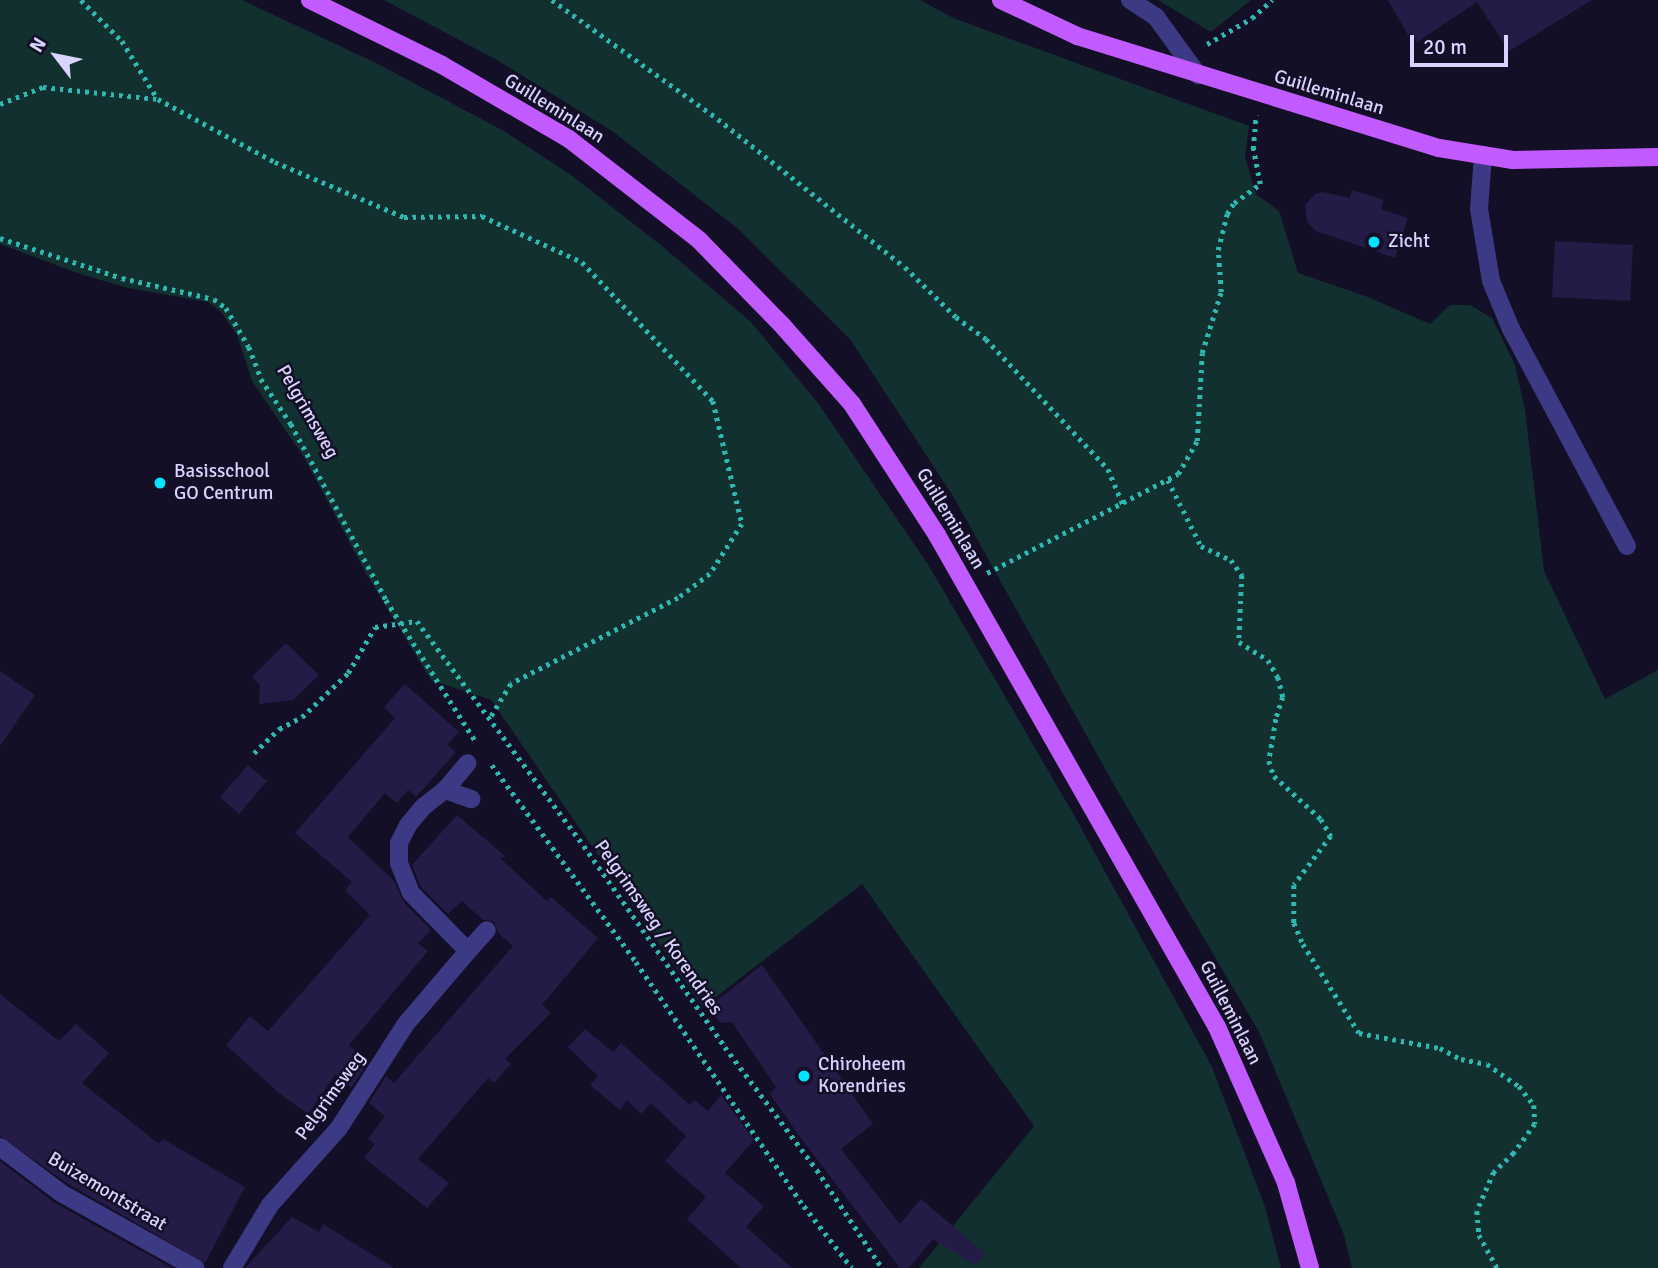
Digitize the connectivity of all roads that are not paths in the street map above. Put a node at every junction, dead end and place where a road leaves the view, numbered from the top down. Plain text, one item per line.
1 (310, 0) edge
2 (1001, 0) edge
3 (1130, 0) edge
4 (1198, 75) junction
5 (1483, 155) junction
6 (1658, 158) edge
7 (1627, 547) dead end
8 (468, 763) dead end
9 (445, 790) junction
10 (471, 799) dead end
11 (487, 930) dead end
12 (468, 951) junction
13 (0, 1147) edge
14 (194, 1268) edge
15 (232, 1268) edge
16 (1310, 1268) edge

1 - 16 main road, Guilleminlaan
2 - 4 main road, Guilleminlaan
3 - 4 street
4 - 5 main road, Guilleminlaan
5 - 6 main road, Guilleminlaan
5 - 7 street
8 - 9 street
9 - 10 street
9 - 12 street
11 - 12 street, Pelgrimsweg
12 - 15 street, Pelgrimsweg
13 - 14 street, Buizemontstraat

